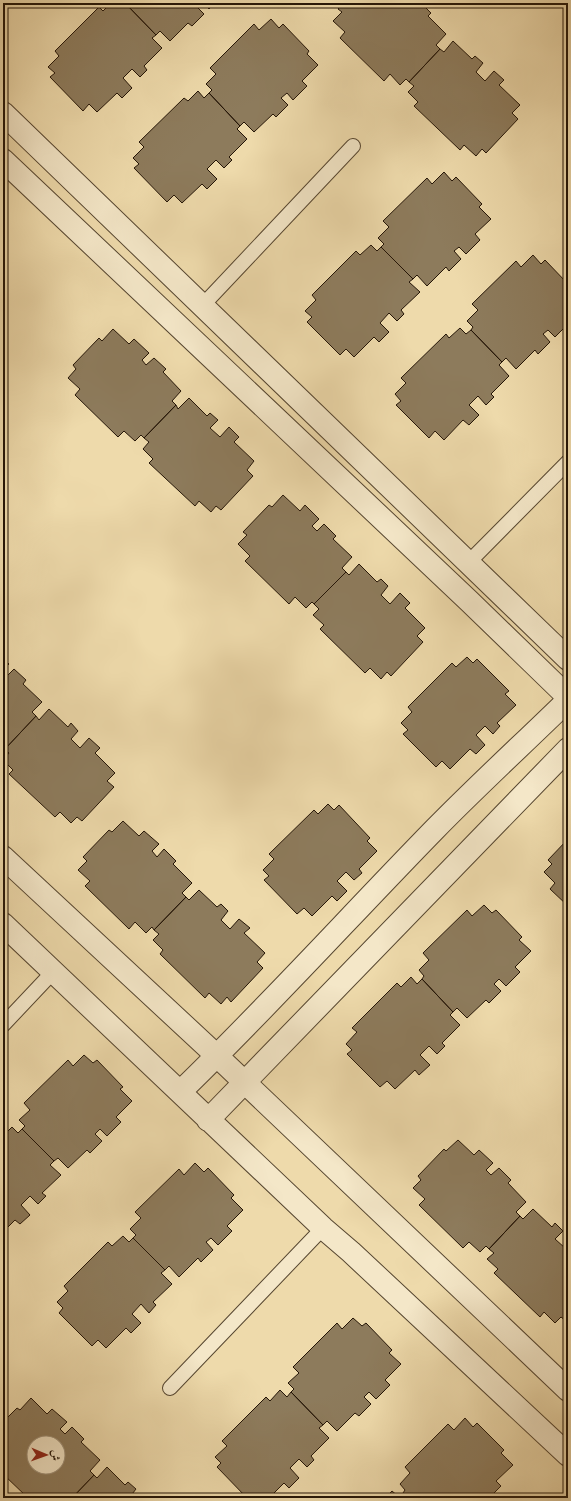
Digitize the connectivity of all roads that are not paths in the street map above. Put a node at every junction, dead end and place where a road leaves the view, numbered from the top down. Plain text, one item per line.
1 (3, 113) edge
2 (354, 146) dead end
3 (3, 160) edge
4 (203, 305) junction
5 (568, 462) edge
6 (469, 562) junction
7 (568, 659) edge
8 (568, 697) edge
9 (568, 700) edge
10 (568, 749) edge
11 (3, 857) edge
12 (3, 924) edge
13 (53, 972) junction
14 (3, 1026) edge
15 (218, 1056) junction
16 (245, 1082) junction
17 (180, 1092) junction
18 (208, 1120) junction
19 (323, 1228) junction
20 (170, 1388) dead end
21 (568, 1390) edge
22 (568, 1455) edge

1 - 4 street
2 - 4 lane
3 - 8 street
4 - 6 street
5 - 6 lane
6 - 7 street
9 - 15 street
10 - 16 street
11 - 15 street
12 - 13 street
13 - 14 lane
13 - 17 street
15 - 16 street
15 - 17 street
16 - 18 street
16 - 21 street
17 - 18 street
18 - 19 street
19 - 20 lane
19 - 22 street

